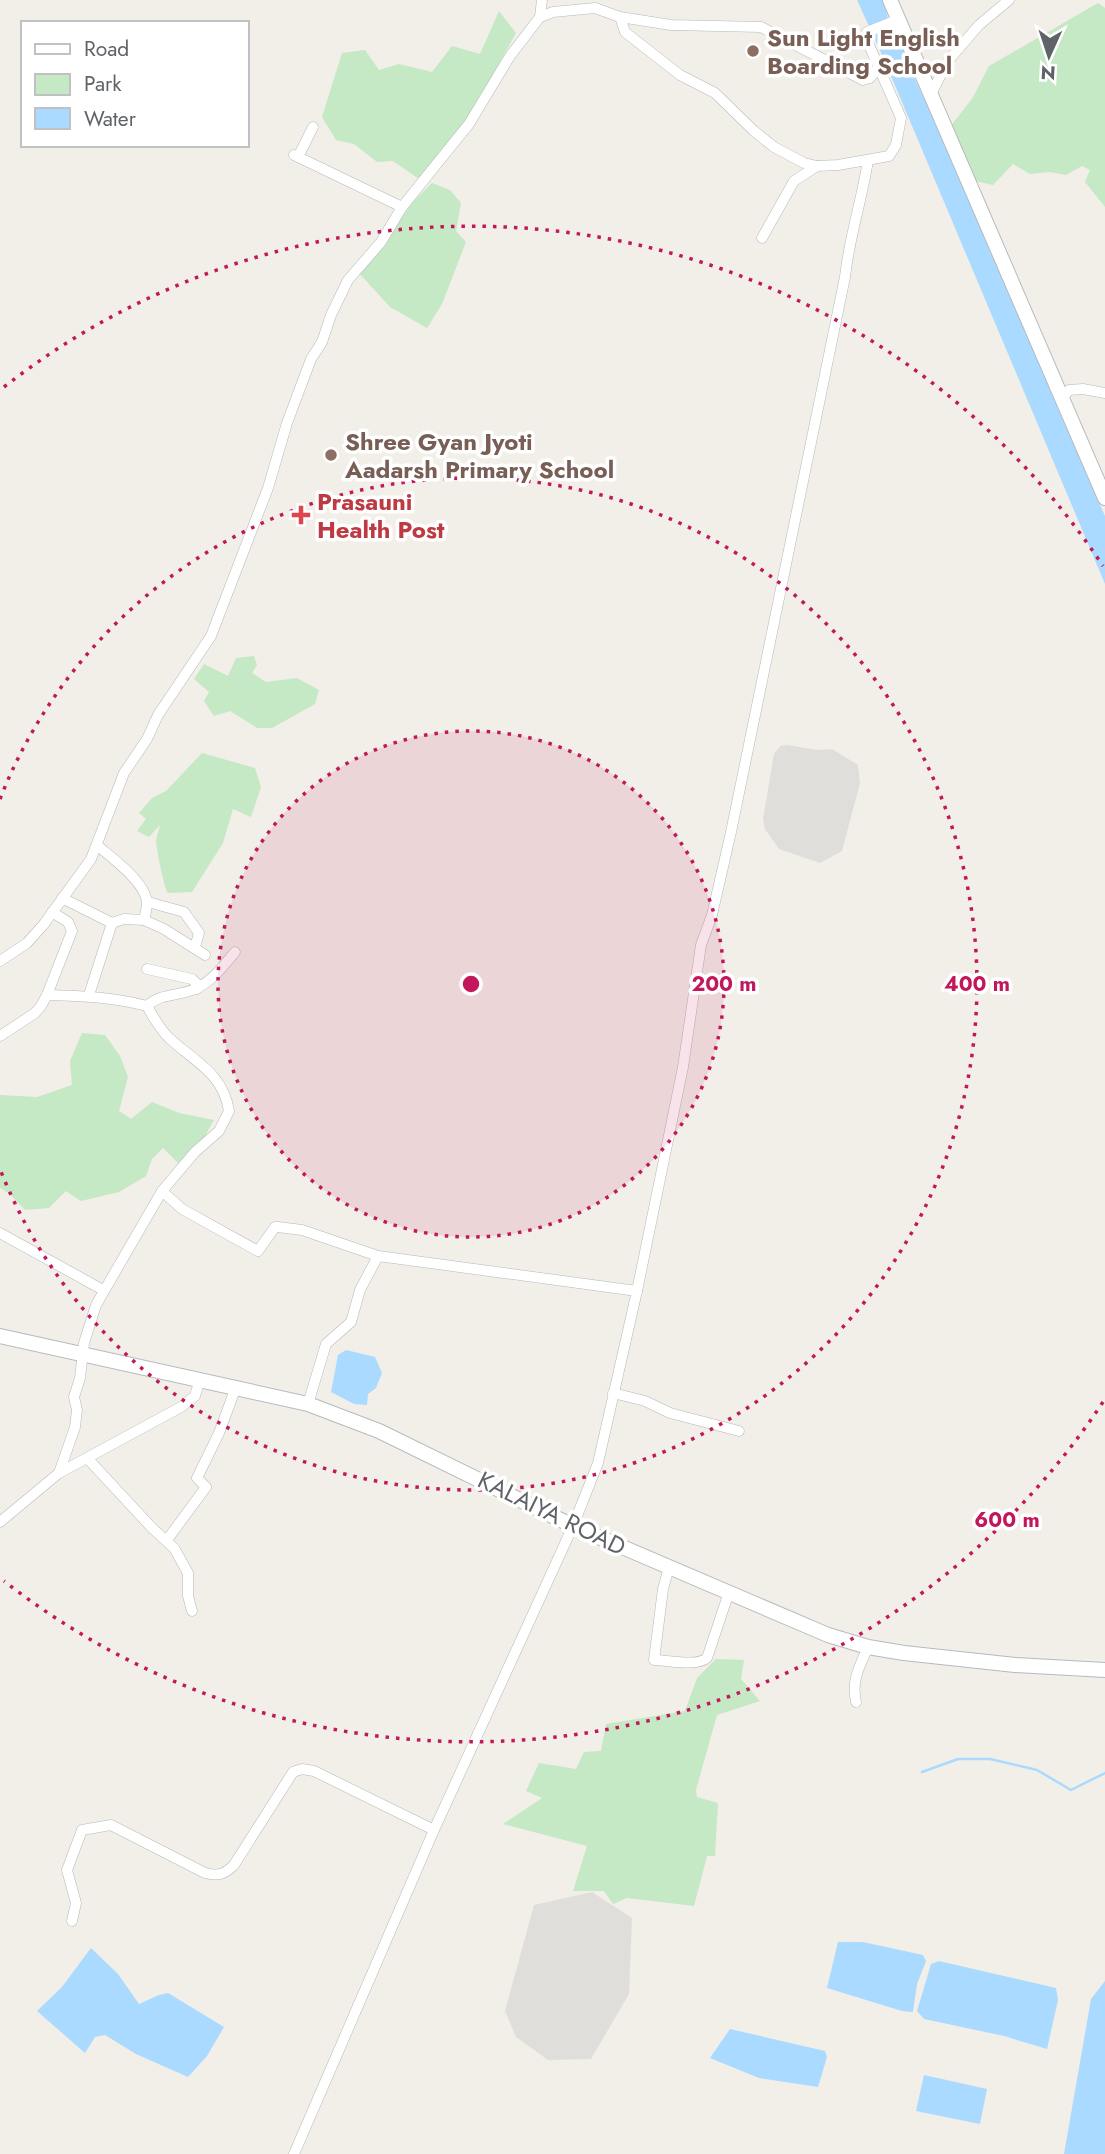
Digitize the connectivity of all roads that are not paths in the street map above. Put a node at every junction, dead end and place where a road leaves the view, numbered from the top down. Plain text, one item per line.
1 (542, 0) edge
2 (1009, 0) edge
3 (592, 4) edge
4 (893, 10) edge
5 (540, 17) junction
6 (620, 17) junction
7 (879, 66) junction
8 (930, 96) junction
9 (313, 127) dead end
10 (868, 160) junction
11 (817, 166) junction
12 (402, 207) junction
13 (762, 239) dead end
14 (1105, 393) edge
15 (1062, 400) junction
16 (1105, 499) edge
17 (98, 846) junction
18 (62, 898) junction
19 (148, 902) junction
20 (52, 912) junction
21 (144, 920) junction
22 (112, 923) junction
23 (195, 947) junction
24 (235, 951) dead end
25 (205, 955) dead end
26 (0, 961) edge
27 (147, 969) dead end
28 (197, 989) junction
29 (47, 995) junction
30 (89, 995) junction
31 (147, 1006) junction
32 (0, 1036) edge
33 (162, 1191) junction
34 (0, 1233) edge
35 (378, 1256) junction
36 (103, 1290) junction
37 (637, 1291) junction
38 (0, 1336) edge
39 (83, 1354) junction
40 (200, 1379) junction
41 (236, 1387) junction
42 (613, 1393) junction
43 (308, 1404) junction
44 (739, 1431) dead end
45 (88, 1459) junction
46 (59, 1473) junction
47 (0, 1522) edge
48 (573, 1526) junction
49 (167, 1540) junction
50 (669, 1567) junction
51 (729, 1592) junction
52 (192, 1611) dead end
53 (868, 1647) junction
54 (1105, 1670) edge
55 (856, 1702) dead end
56 (434, 1830) junction
57 (72, 1921) dead end
58 (294, 2154) edge

1 - 5 street
2 - 8 street
3 - 5 street
3 - 6 street
4 - 7 street
4 - 8 main road
5 - 12 street
6 - 7 street
6 - 11 street
7 - 10 street
8 - 15 main road
9 - 12 street
10 - 11 street
10 - 37 street
11 - 13 street
12 - 17 street
14 - 15 street
15 - 16 main road
17 - 18 street
17 - 19 street
18 - 20 street
18 - 22 street
19 - 21 street
19 - 23 street
20 - 26 street
20 - 29 street
21 - 22 street
21 - 23 street
22 - 30 street
23 - 25 street
24 - 28 street
27 - 28 street
28 - 31 street
29 - 30 street
29 - 32 street
30 - 31 street
31 - 33 street
33 - 35 street
33 - 36 street
34 - 36 street
35 - 37 street
35 - 43 street
36 - 39 street
37 - 42 street
38 - 39 main road, KALAIYA ROAD
39 - 40 main road, KALAIYA ROAD
39 - 46 street
40 - 41 main road, KALAIYA ROAD
40 - 45 street
41 - 43 main road, KALAIYA ROAD
41 - 49 street
42 - 44 street
42 - 48 street
43 - 48 main road, KALAIYA ROAD
45 - 46 street
45 - 49 street
46 - 47 street
48 - 50 main road, KALAIYA ROAD
48 - 56 street
49 - 52 street
50 - 51 main road, KALAIYA ROAD
50 - 51 street
51 - 53 main road, KALAIYA ROAD
53 - 54 main road, KALAIYA ROAD
53 - 55 street
56 - 57 street
56 - 58 street

